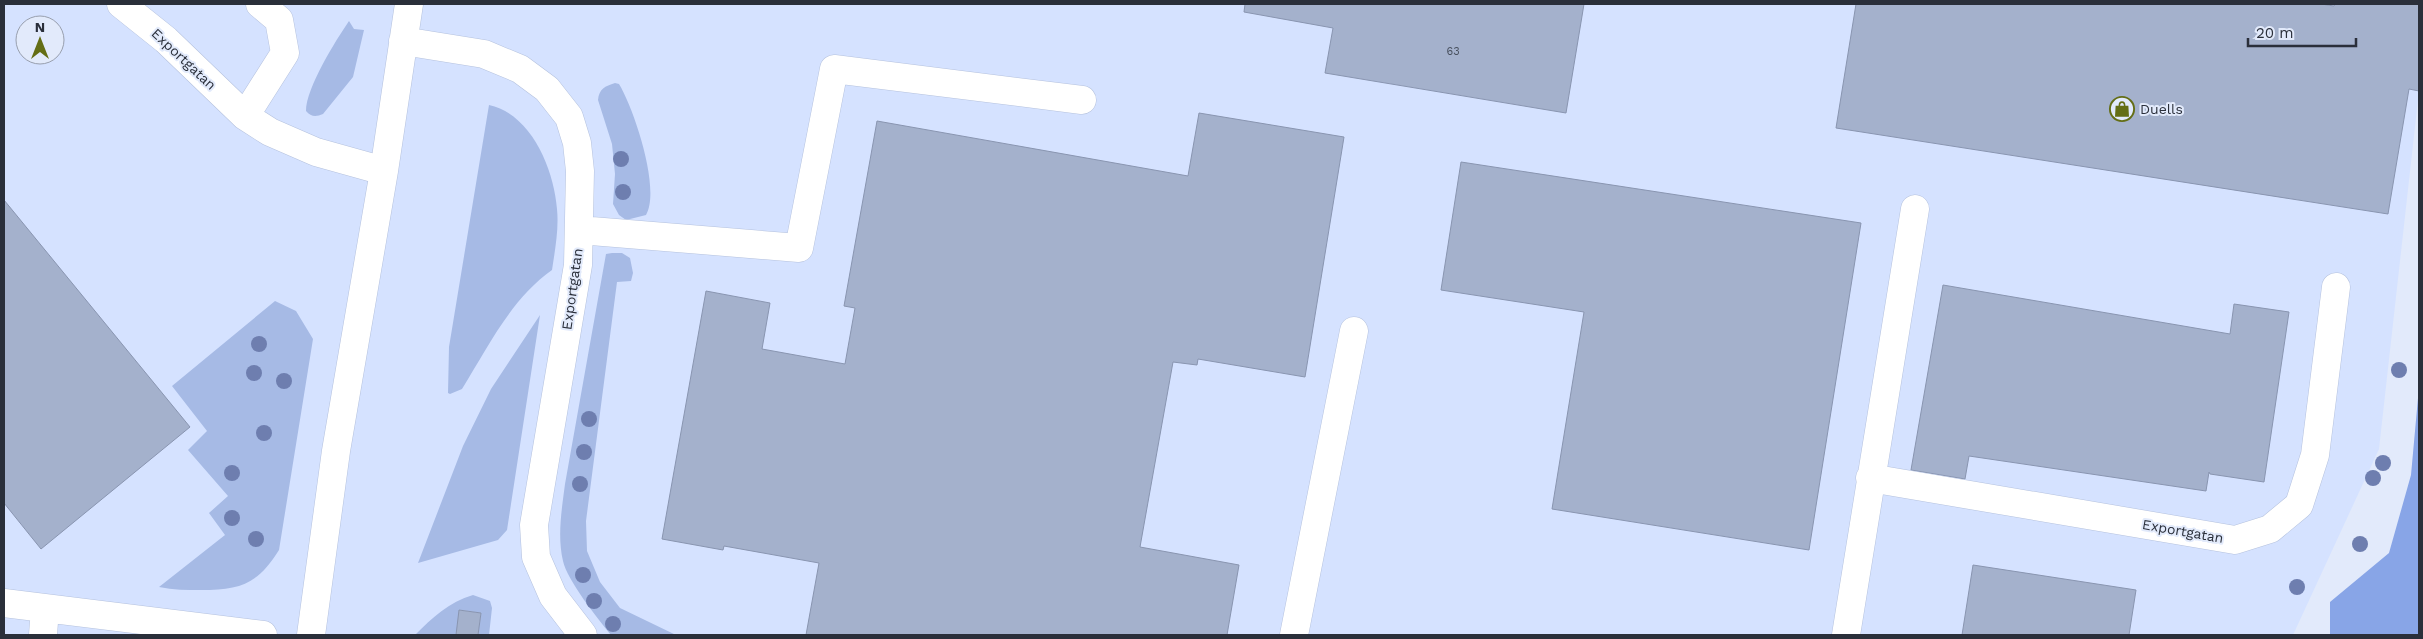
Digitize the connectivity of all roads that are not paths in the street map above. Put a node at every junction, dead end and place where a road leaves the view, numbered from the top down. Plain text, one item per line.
1 (121, 4) edge
2 (260, 4) edge
3 (409, 4) edge
4 (403, 41) junction
5 (1082, 100) dead end
6 (245, 116) junction
7 (384, 171) junction
8 (1916, 209) dead end
9 (579, 230) junction
10 (2336, 287) dead end
11 (1354, 331) dead end
12 (1870, 478) junction
13 (4, 603) edge
14 (45, 608) junction
15 (43, 635) edge
16 (263, 635) edge
17 (311, 635) edge
18 (583, 635) edge
19 (1294, 635) edge
20 (1846, 635) edge

1 - 6 street, Exportgatan
2 - 6 street
3 - 4 street
4 - 7 street
4 - 9 street, Exportgatan
5 - 9 street
6 - 7 street, Exportgatan
7 - 17 street
8 - 12 street
9 - 18 street, Exportgatan
10 - 12 street, Exportgatan
11 - 19 street
12 - 20 street
13 - 14 street
14 - 15 street
14 - 16 street

